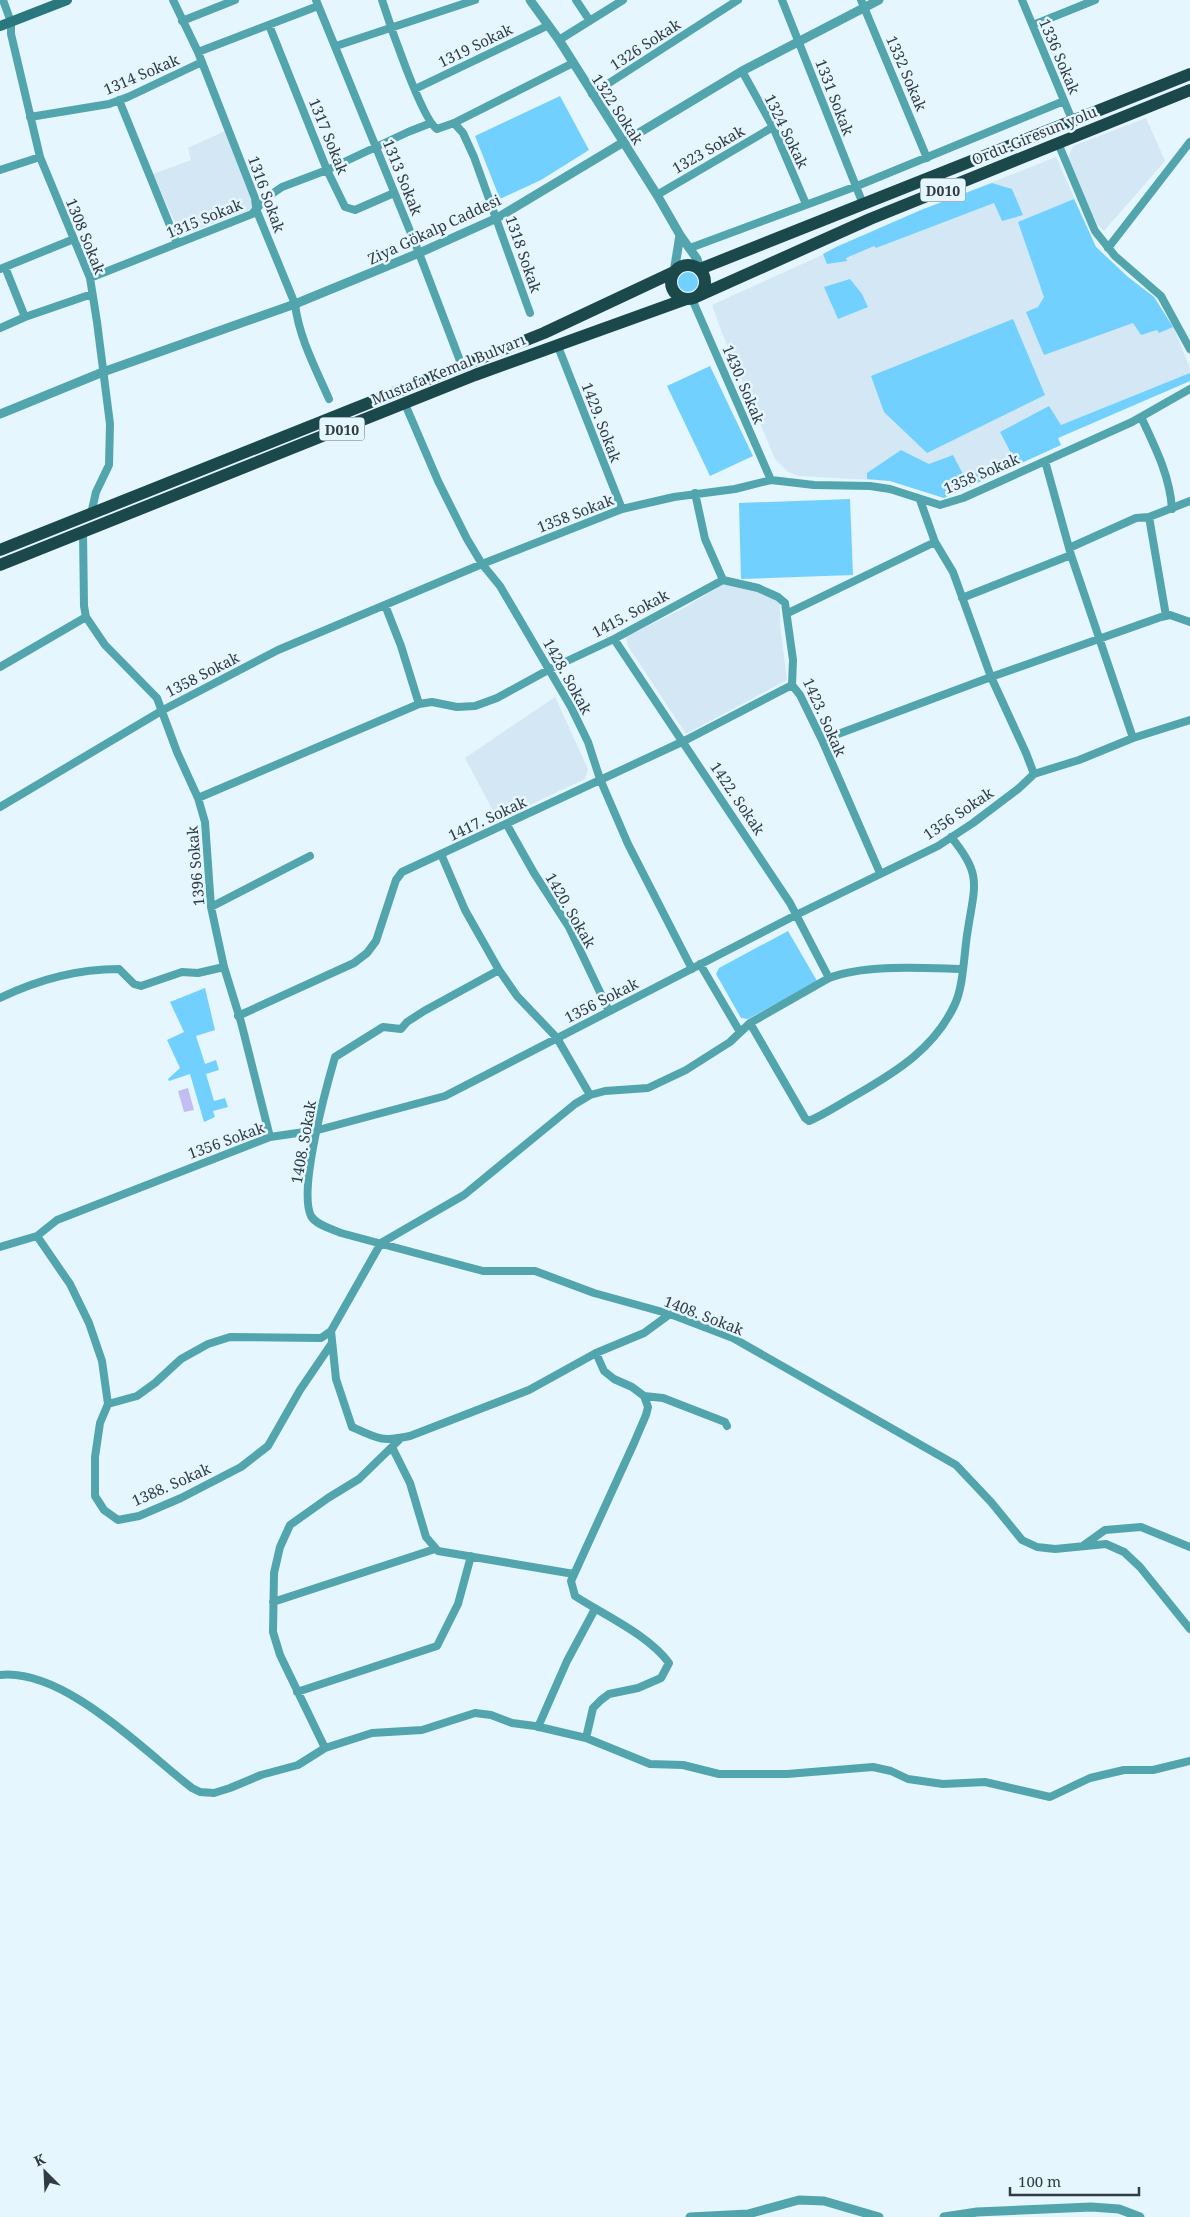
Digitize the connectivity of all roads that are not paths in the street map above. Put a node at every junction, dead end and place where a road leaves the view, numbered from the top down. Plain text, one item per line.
1 (3, 0) edge
2 (67, 0) edge
3 (173, 0) edge
4 (235, 0) edge
5 (382, 0) edge
6 (475, 0) edge
7 (530, 0) edge
8 (576, 0) edge
9 (623, 0) edge
10 (738, 0) edge
11 (782, 0) edge
12 (879, 0) edge
13 (1022, 0) edge
14 (1095, 0) edge
15 (317, 3) edge
16 (862, 4) edge
17 (182, 21) junction
18 (590, 21) junction
19 (11, 22) junction
20 (269, 25) junction
21 (1033, 25) junction
22 (0, 26) edge
23 (547, 26) junction
24 (391, 27) junction
25 (559, 40) junction
26 (799, 41) junction
27 (336, 46) junction
28 (198, 52) junction
29 (202, 62) junction
30 (573, 63) junction
31 (742, 71) junction
32 (1190, 74) edge
33 (415, 89) junction
34 (1190, 90) edge
35 (592, 94) junction
36 (119, 100) junction
37 (1064, 101) junction
38 (30, 117) junction
39 (1073, 122) junction
40 (454, 123) junction
41 (434, 126) junction
42 (773, 127) junction
43 (623, 141) junction
44 (1190, 142) edge
45 (1058, 143) junction
46 (376, 147) junction
47 (40, 157) junction
48 (927, 158) junction
49 (0, 170) edge
50 (327, 170) junction
51 (856, 186) junction
52 (394, 193) junction
53 (657, 195) junction
54 (806, 204) junction
55 (863, 204) junction
56 (256, 209) junction
57 (496, 218) junction
58 (680, 235) junction
59 (74, 239) junction
60 (177, 243) junction
61 (690, 248) junction
62 (1108, 248) junction
63 (419, 253) junction
64 (2, 268) edge
65 (700, 269) junction
66 (674, 272) junction
67 (90, 278) junction
68 (92, 294) junction
69 (692, 298) junction
70 (295, 304) junction
71 (530, 313) dead end
72 (25, 317) junction
73 (0, 328) edge
74 (557, 344) junction
75 (1190, 348) edge
76 (462, 366) junction
77 (103, 372) junction
78 (1190, 390) edge
79 (329, 400) dead end
80 (405, 404) junction
81 (0, 414) edge
82 (1141, 417) junction
83 (1045, 461) junction
84 (771, 480) junction
85 (695, 493) junction
86 (920, 500) junction
87 (1190, 500) edge
88 (622, 509) junction
89 (1172, 509) junction
90 (91, 514) junction
91 (1149, 517) junction
92 (83, 532) junction
93 (935, 542) junction
94 (0, 550) edge
95 (1070, 551) junction
96 (482, 564) junction
97 (0, 565) edge
98 (723, 580) junction
99 (962, 598) junction
100 (385, 605) junction
101 (788, 613) junction
102 (1166, 616) junction
103 (86, 617) junction
104 (1190, 622) edge
105 (1098, 638) junction
106 (614, 639) junction
107 (0, 667) edge
108 (550, 669) junction
109 (991, 677) junction
110 (792, 686) junction
111 (419, 704) junction
112 (163, 710) junction
113 (1190, 720) edge
114 (1133, 738) junction
115 (822, 740) junction
116 (684, 741) junction
117 (1034, 774) junction
118 (600, 779) junction
119 (198, 798) junction
120 (0, 807) edge
121 (507, 825) junction
122 (951, 837) junction
123 (442, 854) junction
124 (310, 856) dead end
125 (880, 873) junction
126 (211, 907) junction
127 (796, 915) junction
128 (700, 964) junction
129 (224, 967) junction
130 (692, 969) junction
131 (962, 969) junction
132 (499, 970) junction
133 (829, 978) junction
134 (0, 998) edge
135 (609, 1012) junction
136 (238, 1016) junction
137 (750, 1023) junction
138 (740, 1032) junction
139 (558, 1038) junction
140 (590, 1096) junction
141 (318, 1130) junction
142 (270, 1137) junction
143 (37, 1236) junction
144 (381, 1243) junction
145 (0, 1247) edge
146 (670, 1314) junction
147 (331, 1331) junction
148 (332, 1343) junction
149 (596, 1353) junction
150 (644, 1396) junction
151 (108, 1404) junction
152 (727, 1426) dead end
153 (400, 1439) junction
154 (392, 1447) junction
155 (1083, 1546) junction
156 (1190, 1547) edge
157 (434, 1549) junction
158 (471, 1556) junction
159 (574, 1574) junction
160 (273, 1602) junction
161 (595, 1609) junction
162 (1190, 1629) edge
163 (0, 1675) edge
164 (297, 1692) junction
165 (538, 1727) junction
166 (586, 1738) junction
167 (326, 1748) junction
168 (1190, 1761) edge
169 (690, 2217) edge
170 (878, 2217) edge
171 (944, 2217) edge
172 (1140, 2217) edge

1 - 19 street, 1308 Sokak
2 - 19 main road
3 - 17 street, 1316 Sokak
4 - 17 street
5 - 24 street
6 - 24 street
7 - 23 street, 1322 Sokak
8 - 18 street
9 - 18 street
10 - 35 street, 1326 Sokak
11 - 26 street, 1331 Sokak
12 - 16 street, Ziya Gökalp Caddesi
13 - 21 street, 1336 Sokak
14 - 21 street
15 - 20 street, 1314 Sokak
15 - 27 street, 1313 Sokak
16 - 26 street, Ziya Gökalp Caddesi
16 - 48 street, 1332 Sokak
17 - 28 street, 1316 Sokak
18 - 25 street
19 - 22 main road
19 - 38 street, 1308 Sokak
20 - 28 street, 1314 Sokak
20 - 50 street, 1317 Sokak
21 - 37 street, 1336 Sokak
23 - 25 street, 1322 Sokak
23 - 33 street, 1319 Sokak
24 - 27 street
24 - 33 street
25 - 30 street, 1322 Sokak
26 - 31 street, Ziya Gökalp Caddesi
26 - 51 street, 1331 Sokak
27 - 46 street, 1313 Sokak
28 - 29 street, 1316 Sokak
29 - 36 street, 1314 Sokak
29 - 56 street, 1316 Sokak
30 - 35 street, 1322 Sokak
30 - 40 street, 1315 Sokak
31 - 42 street, 1324 Sokak
31 - 43 street, Ziya Gökalp Caddesi
32 - 39 highway, Ordu-Giresun yolu / D010
33 - 41 street
34 - 45 highway, Ordu-Giresun yolu / D010
35 - 43 street, 1322 Sokak
36 - 38 street, 1314 Sokak
36 - 60 street
37 - 39 street, 1336 Sokak
37 - 48 street
38 - 47 street, 1308 Sokak
39 - 55 highway, Ordu-Giresun yolu / D010
40 - 41 street, 1315 Sokak
40 - 57 street, 1318 Sokak
41 - 46 street, 1315 Sokak
42 - 53 street, 1323 Sokak
42 - 54 street, 1324 Sokak
43 - 53 street, 1322 Sokak
43 - 57 street, Ziya Gökalp Caddesi
44 - 62 street
45 - 62 street
45 - 69 highway, Ordu-Giresun yolu / D010
46 - 50 street, 1315 Sokak
46 - 52 street, 1313 Sokak
47 - 49 street
47 - 59 street, 1308 Sokak
48 - 51 street
50 - 52 street, 1317 Sokak
50 - 56 street, 1315 Sokak
51 - 54 street
51 - 55 street, 1331 Sokak
52 - 63 street, 1313 Sokak
53 - 58 street, 1322 Sokak
54 - 61 street
55 - 65 highway, Ordu-Giresun yolu / D010
56 - 60 street, 1315 Sokak
56 - 70 street, 1316 Sokak
57 - 63 street, Ziya Gökalp Caddesi
57 - 71 street, 1318 Sokak
58 - 61 street, 1322 Sokak
58 - 66 street
59 - 64 street
59 - 67 street, 1308 Sokak
60 - 67 street, 1315 Sokak
61 - 65 street, 1322 Sokak
62 - 75 street
63 - 70 street, Ziya Gökalp Caddesi
63 - 76 street, 1313 Sokak
64 - 72 street
65 - 66 highway
65 - 69 highway
66 - 69 highway
66 - 76 highway, Mustafa Kemal Bulvarı / D010
67 - 68 street, 1308 Sokak
68 - 72 street
68 - 77 street, 1308 Sokak
69 - 74 highway, Mustafa Kemal Bulvarı / D010
69 - 84 street, 1430. Sokak
70 - 77 street, Ziya Gökalp Caddesi
70 - 79 street, 1316 Sokak
72 - 73 street
74 - 80 highway, Mustafa Kemal Bulvarı / D010
74 - 88 street, 1429. Sokak
76 - 90 highway, Mustafa Kemal Bulvarı / D010
77 - 81 street, Ziya Gökalp Caddesi
77 - 90 street, 1308 Sokak
78 - 82 street, 1358 Sokak
80 - 92 highway, Mustafa Kemal Bulvarı / D010
80 - 96 street, 1428. Sokak
82 - 83 street, 1358 Sokak
82 - 89 street
83 - 86 street, 1358 Sokak
83 - 95 street
84 - 85 street, 1358 Sokak
84 - 86 street, 1358 Sokak
85 - 88 street, 1358 Sokak
85 - 98 street
86 - 93 street
87 - 89 street
88 - 96 street, 1358 Sokak
89 - 91 street
90 - 94 highway, Mustafa Kemal Bulvarı / D010
91 - 95 street
91 - 102 street
92 - 97 highway, Mustafa Kemal Bulvarı / D010
92 - 103 street, 1396 Sokak
93 - 99 street
93 - 101 street
95 - 99 street
95 - 105 street
96 - 100 street, 1358 Sokak
96 - 108 street, 1428. Sokak
98 - 101 street
98 - 106 street, 1415. Sokak
99 - 109 street
100 - 111 street
100 - 112 street, 1358 Sokak
101 - 110 street, 1423. Sokak
102 - 104 street
102 - 105 street
103 - 107 street
103 - 112 street, 1396 Sokak
105 - 109 street
105 - 114 street
106 - 108 street, 1415. Sokak
106 - 116 street, 1422. Sokak
108 - 111 street, 1415. Sokak
108 - 118 street, 1428. Sokak
109 - 115 street
109 - 117 street
110 - 115 street, 1423. Sokak
110 - 116 street, 1417. Sokak
111 - 119 street
112 - 119 street, 1396 Sokak
112 - 120 street, 1358 Sokak
113 - 114 street, 1356 Sokak
114 - 117 street, 1356 Sokak
115 - 125 street, 1423. Sokak
116 - 118 street, 1417. Sokak
116 - 127 street, 1422. Sokak
117 - 122 street, 1356 Sokak
118 - 121 street, 1417. Sokak
118 - 130 street, 1428. Sokak
119 - 126 street, 1396 Sokak
121 - 123 street, 1417. Sokak
121 - 135 street, 1420. Sokak
122 - 125 street, 1356 Sokak
122 - 131 street
123 - 132 street
123 - 136 street, 1417. Sokak
124 - 126 street
125 - 127 street, 1356 Sokak
126 - 129 street, 1396 Sokak
127 - 128 street, 1356 Sokak
127 - 133 street, 1422. Sokak
128 - 130 street, 1356 Sokak
128 - 138 street
129 - 134 street
129 - 136 street, 1396 Sokak
130 - 135 street, 1356 Sokak
131 - 133 street
131 - 137 street
132 - 139 street
132 - 141 street, 1408. Sokak
133 - 137 street
135 - 139 street, 1356 Sokak
136 - 142 street, 1396 Sokak
137 - 138 street
138 - 140 street
139 - 140 street
139 - 141 street, 1356 Sokak
140 - 144 street
141 - 142 street, 1356 Sokak
141 - 144 street, 1408. Sokak
142 - 143 street, 1356 Sokak
143 - 145 street, 1356 Sokak
143 - 151 street, 1388. Sokak
144 - 146 street, 1408. Sokak
144 - 147 street
146 - 149 street
146 - 155 street, 1408. Sokak
147 - 148 street
147 - 151 street
148 - 151 street, 1388. Sokak
148 - 153 street
149 - 150 street
149 - 153 street
150 - 152 street
150 - 159 street
153 - 154 street
154 - 157 street
154 - 160 street
155 - 156 street
155 - 162 street, 1408. Sokak
157 - 158 street
157 - 160 street
158 - 159 street
158 - 164 street
159 - 161 street
160 - 164 street
161 - 165 street
161 - 166 street
163 - 167 street
164 - 167 street
165 - 166 street
165 - 167 street
166 - 168 street
169 - 170 street
171 - 172 street

